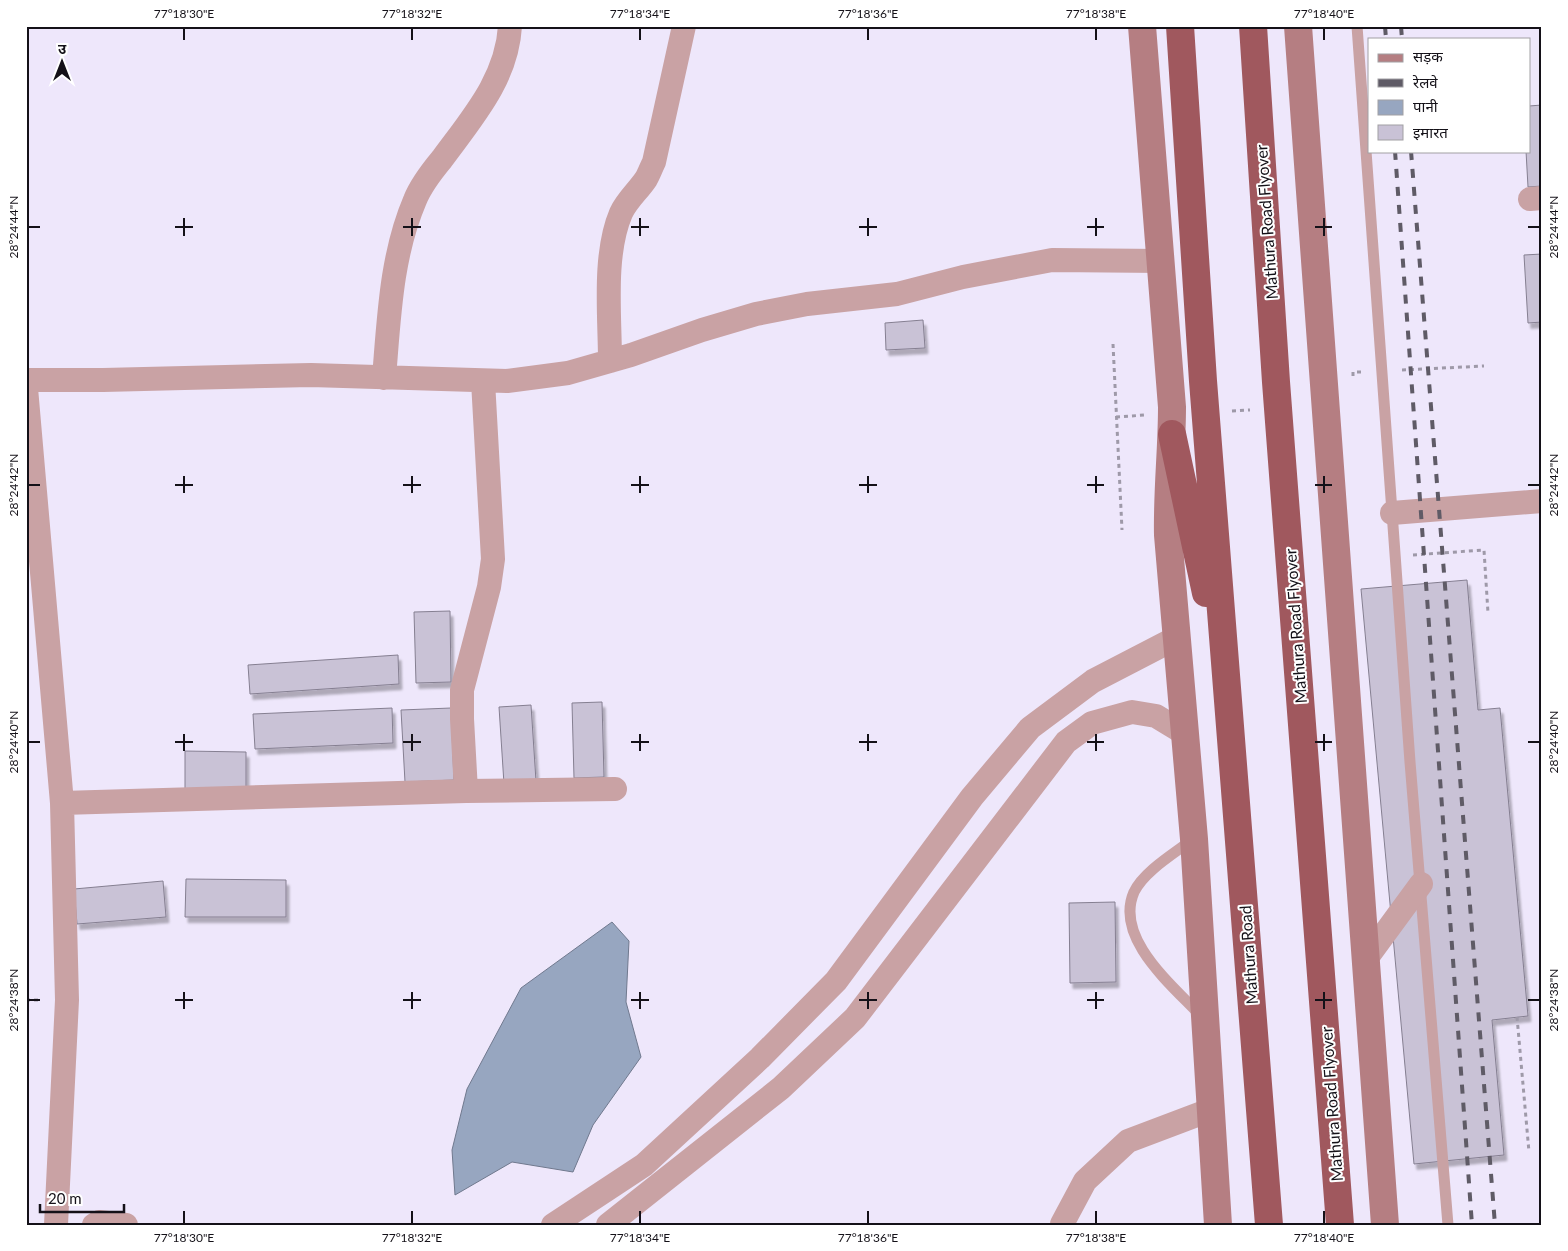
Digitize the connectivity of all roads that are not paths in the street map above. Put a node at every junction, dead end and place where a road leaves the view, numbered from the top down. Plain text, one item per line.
1 (510, 26) edge
2 (684, 26) edge
3 (1142, 26) edge
4 (1180, 26) edge
5 (1253, 26) edge
6 (1298, 26) edge
7 (1357, 26) edge
8 (1162, 261) junction
9 (610, 361) junction
10 (384, 378) junction
11 (26, 380) edge
12 (483, 381) junction
13 (26, 388) edge
14 (1172, 434) junction
15 (1542, 500) edge
16 (1392, 513) junction
17 (1176, 638) junction
18 (1228, 684) junction
19 (1184, 733) junction
20 (616, 789) dead end
21 (466, 791) junction
22 (62, 803) junction
23 (1194, 839) junction
24 (1421, 884) junction
25 (1366, 959) junction
26 (1206, 1022) junction
27 (1210, 1110) junction
28 (1062, 1224) edge
29 (56, 1225) edge
30 (94, 1225) edge
31 (126, 1225) edge
32 (553, 1225) edge
33 (608, 1225) edge
34 (1218, 1225) edge
35 (1269, 1225) edge
36 (1340, 1225) edge
37 (1385, 1225) edge
38 (1448, 1225) edge

1 - 10 street
2 - 9 street
3 - 8 main road
4 - 18 highway
5 - 36 highway, Mathura Road Flyover
6 - 25 main road
7 - 16 lane
8 - 9 street
8 - 14 main road
9 - 12 street
10 - 11 street
10 - 12 street
12 - 21 street
13 - 22 street
14 - 17 main road
14 - 18 highway
15 - 16 street
16 - 24 lane
17 - 19 main road
17 - 32 street
18 - 35 highway, Mathura Road
19 - 23 main road
19 - 33 street
20 - 21 street
21 - 22 street
22 - 29 street
23 - 26 main road
23 - 26 lane
24 - 25 street
24 - 38 lane
25 - 37 main road
26 - 27 main road
27 - 28 street
27 - 34 main road
30 - 31 street

